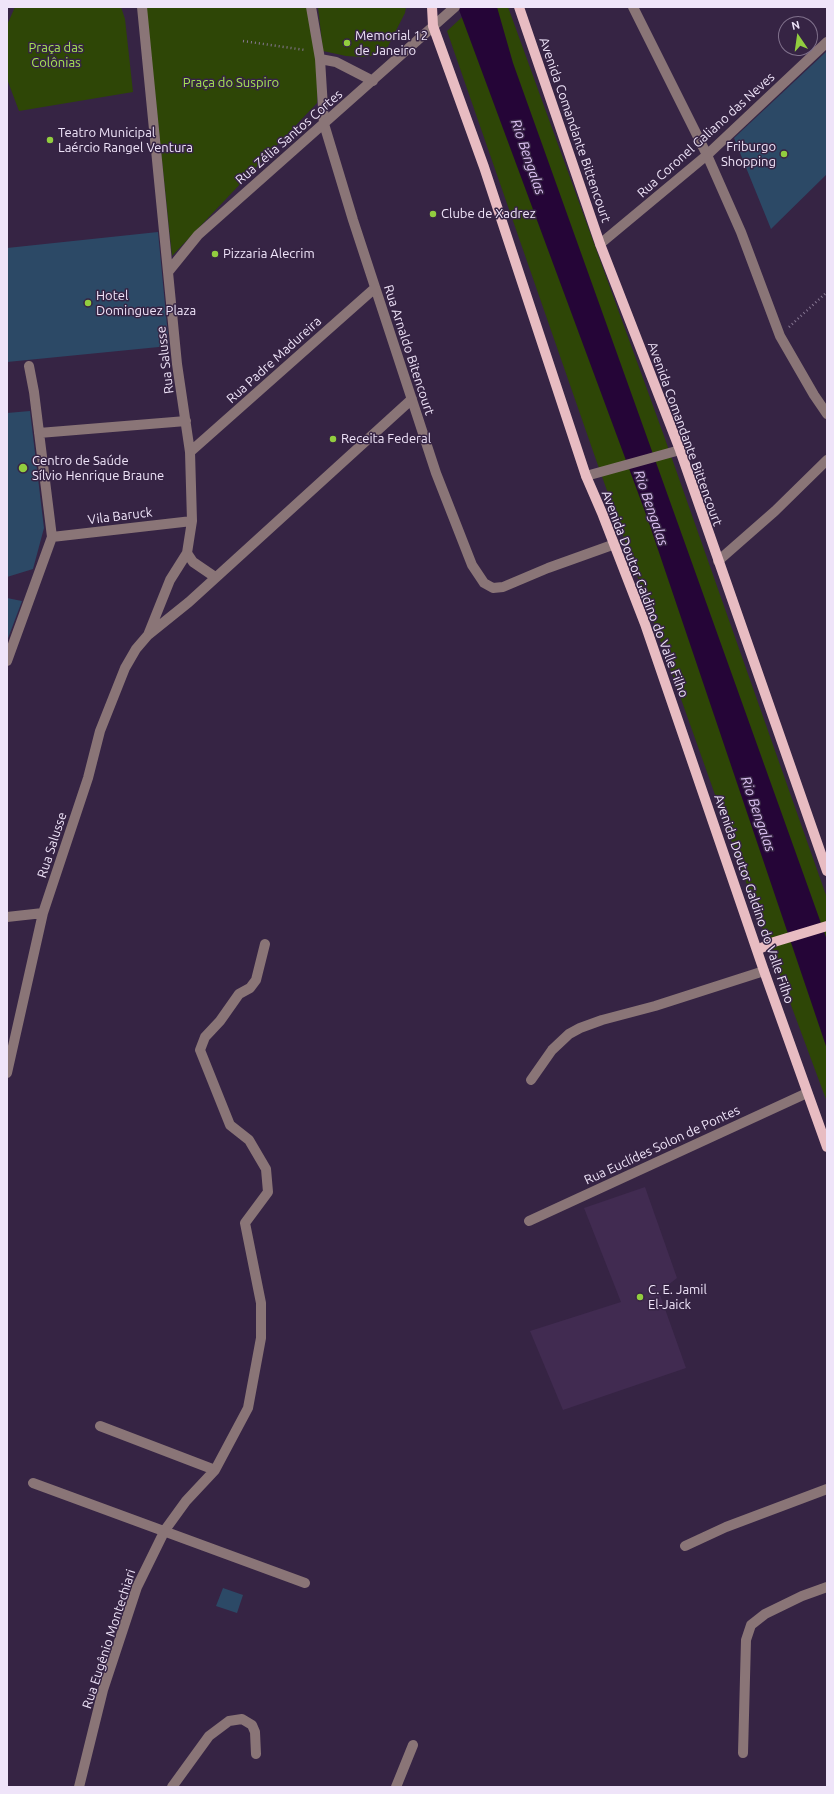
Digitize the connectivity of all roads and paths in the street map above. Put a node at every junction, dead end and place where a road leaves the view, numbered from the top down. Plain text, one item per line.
1 (142, 7) edge
2 (311, 7) edge
3 (432, 7) edge
4 (519, 7) edge
5 (634, 7) edge
6 (452, 9) edge
7 (433, 26) junction
8 (243, 42) dead end
9 (827, 42) edge
10 (319, 56) junction
11 (373, 81) junction
12 (324, 124) junction
13 (707, 155) junction
14 (600, 244) junction
15 (168, 272) junction
16 (375, 288) junction
17 (827, 292) edge
18 (780, 336) junction
19 (29, 366) dead end
20 (412, 399) junction
21 (827, 414) edge
22 (186, 420) junction
23 (38, 433) junction
24 (680, 450) junction
25 (190, 452) junction
26 (827, 460) edge
27 (586, 476) junction
28 (192, 521) junction
29 (52, 538) junction
30 (615, 544) junction
31 (187, 553) junction
32 (718, 561) junction
33 (215, 577) junction
34 (148, 635) junction
35 (7, 662) edge
36 (827, 871) edge
37 (43, 913) junction
38 (7, 917) edge
39 (827, 926) edge
40 (266, 944) dead end
41 (757, 950) junction
42 (764, 971) junction
43 (7, 1073) edge
44 (531, 1080) dead end
45 (807, 1093) junction
46 (827, 1147) edge
47 (529, 1221) dead end
48 (100, 1426) dead end
49 (215, 1470) junction
50 (33, 1483) dead end
51 (827, 1489) edge
52 (165, 1530) junction
53 (685, 1546) dead end
54 (305, 1583) dead end
55 (827, 1587) edge
56 (413, 1745) dead end
57 (743, 1753) dead end
58 (256, 1754) dead end
59 (79, 1787) edge
60 (172, 1787) edge
61 (396, 1787) edge

1 - 15 street, Rua Salusse
2 - 10 street, Rua Arnaldo Bitencourt
3 - 7 main road, Avenida Doutor Galdino do Valle Filho
4 - 14 main road, Avenida Comandante Bittencourt
5 - 13 street
6 - 7 street, Rua Zélia Santos Cortes
7 - 11 street, Rua Zélia Santos Cortes
7 - 27 main road, Avenida Doutor Galdino do Valle Filho
8 - 10 path
9 - 13 street, Rua Coronel Galiano das Neves
10 - 11 street
10 - 12 street, Rua Arnaldo Bitencourt
11 - 12 street, Rua Zélia Santos Cortes
12 - 15 street, Rua Zélia Santos Cortes
12 - 16 street, Rua Arnaldo Bitencourt
13 - 14 street, Rua Coronel Galiano das Neves
13 - 18 street
14 - 24 main road, Avenida Comandante Bittencourt
15 - 22 street, Rua Salusse
16 - 20 street, Rua Arnaldo Bitencourt
16 - 25 street, Rua Padre Madureira
17 - 18 path
18 - 21 street
19 - 23 street
20 - 30 street, Rua Arnaldo Bitencourt
20 - 33 street
22 - 23 street
22 - 25 street, Rua Salusse
23 - 29 street
24 - 27 street
24 - 32 main road, Avenida Comandante Bittencourt
25 - 28 street, Rua Salusse
26 - 32 street
27 - 30 main road, Avenida Doutor Galdino do Valle Filho
28 - 29 street, Vila Baruck
28 - 31 street, Rua Salusse
29 - 35 street
30 - 41 main road, Avenida Doutor Galdino do Valle Filho
31 - 33 street
31 - 34 street
32 - 36 main road, Avenida Comandante Bittencourt
33 - 34 street
34 - 37 street, Rua Salusse
37 - 38 street
37 - 43 street, Rua Salusse
39 - 41 main road
40 - 49 street, Rua Eugênio Montechiari
41 - 42 main road, Avenida Doutor Galdino do Valle Filho
42 - 44 street
42 - 45 main road, Avenida Doutor Galdino do Valle Filho
45 - 46 main road, Avenida Doutor Galdino do Valle Filho
45 - 47 street, Rua Euclídes Solon de Pontes
48 - 49 street
49 - 52 street, Rua Eugênio Montechiari
50 - 52 street
51 - 53 street
52 - 54 street
52 - 59 street, Rua Eugênio Montechiari
55 - 57 street
56 - 61 street
58 - 60 street

